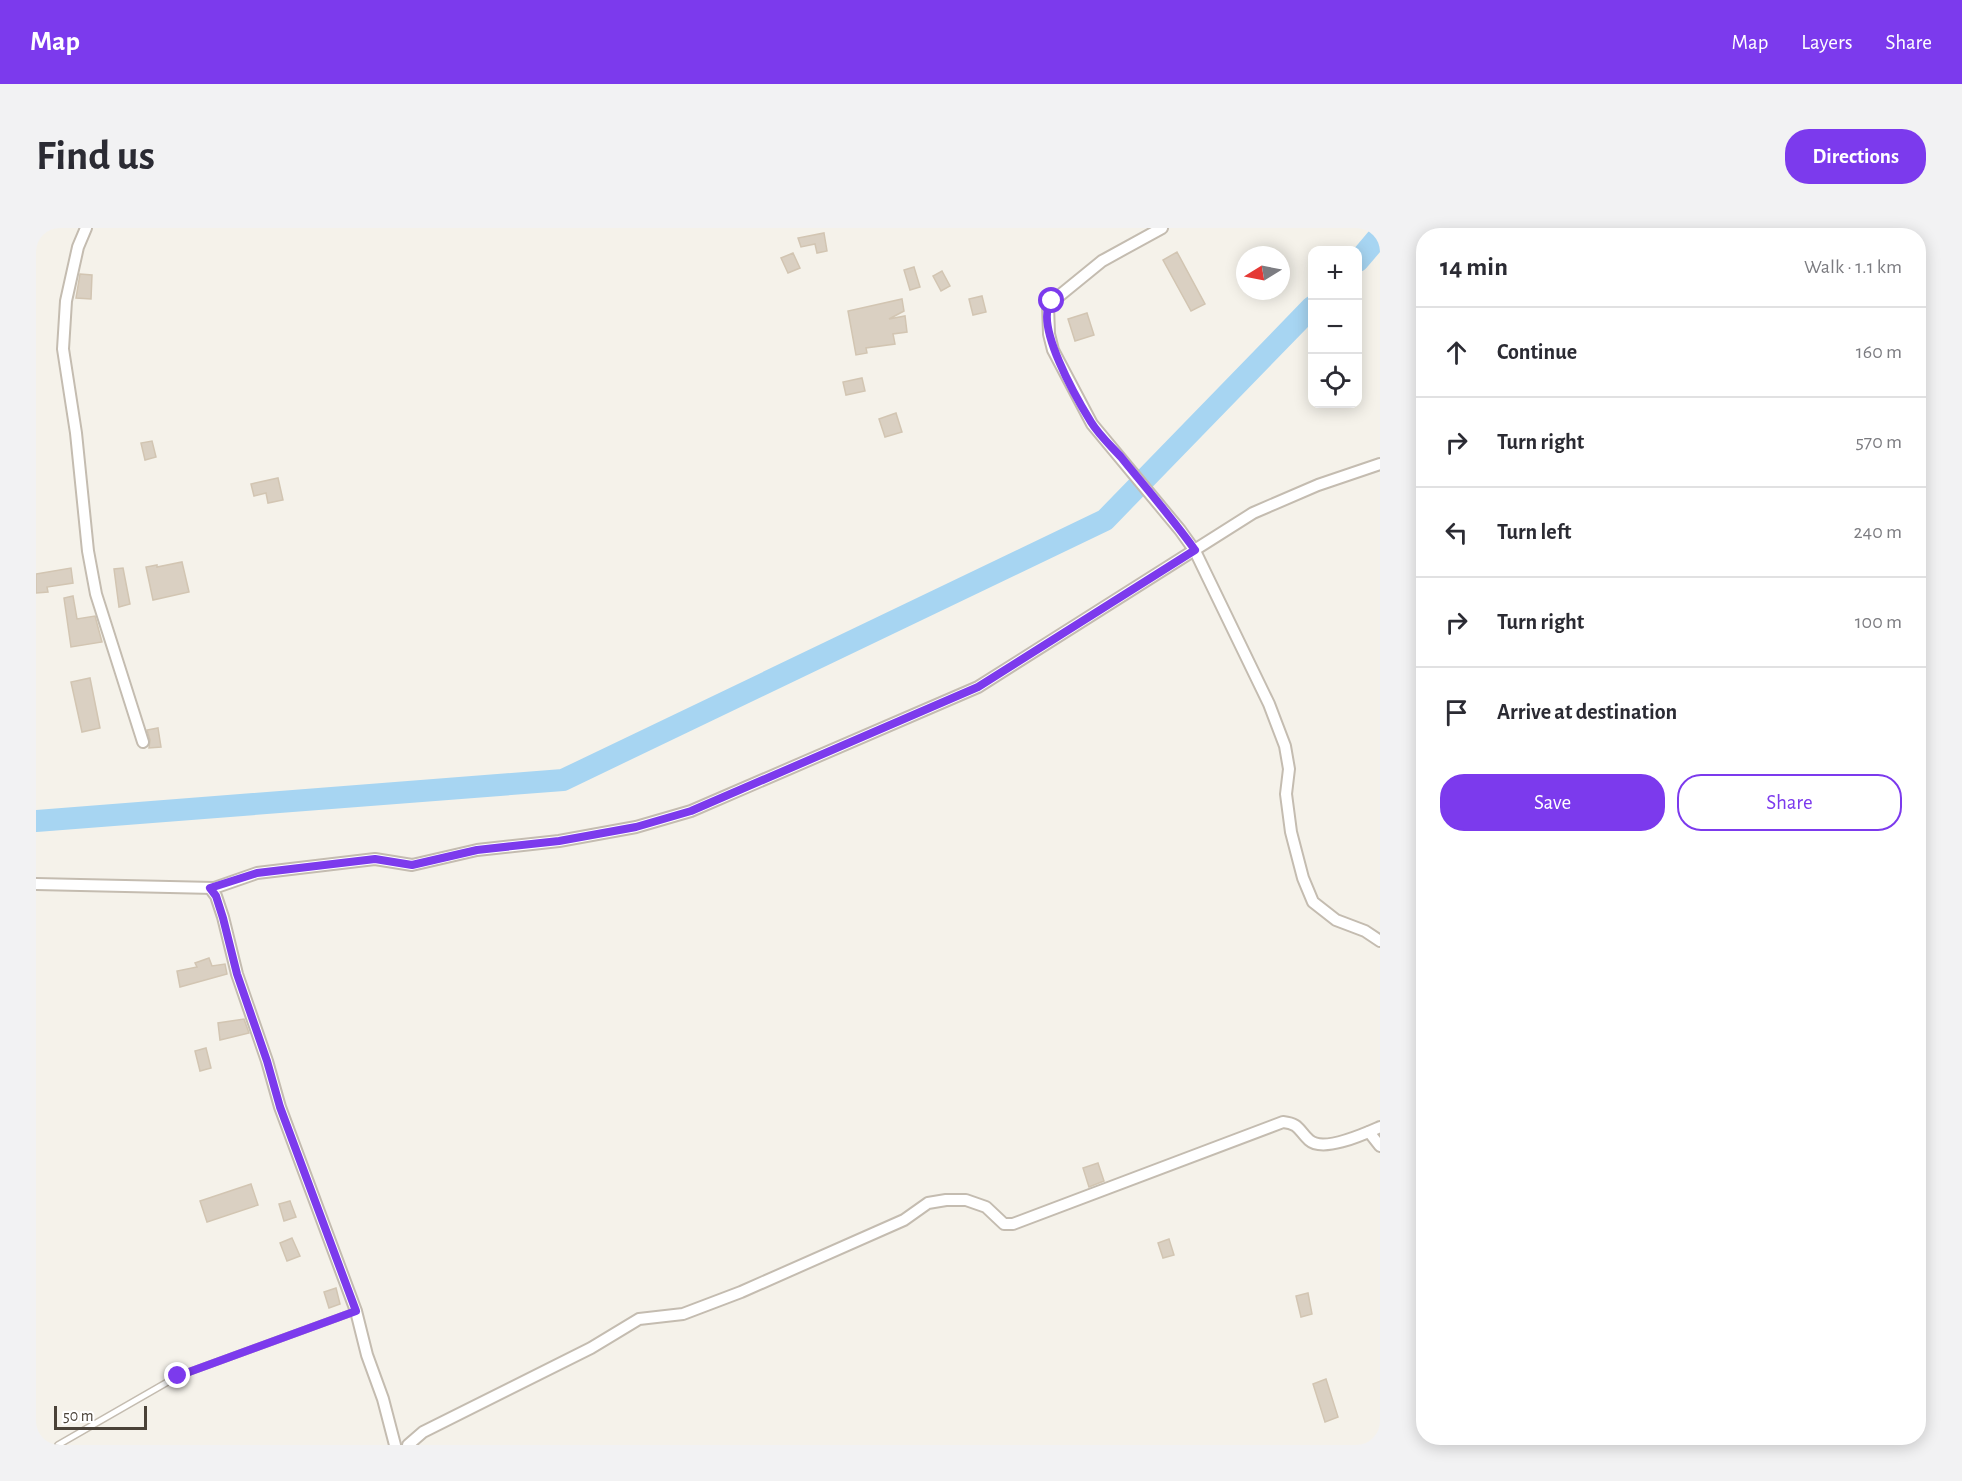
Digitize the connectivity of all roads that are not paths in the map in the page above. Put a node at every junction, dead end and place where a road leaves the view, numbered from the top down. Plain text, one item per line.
1 (86, 228) edge
2 (1162, 228) edge
3 (1380, 464) edge
4 (1195, 550) junction
5 (143, 742) dead end
6 (36, 884) edge
7 (210, 888) junction
8 (1380, 940) edge
9 (1380, 1126) edge
10 (1369, 1132) junction
11 (1380, 1146) edge
12 (356, 1311) junction
13 (58, 1445) edge
14 (395, 1445) edge
15 (408, 1445) edge

1 - 5 street
2 - 4 street
3 - 4 street
4 - 7 street
4 - 8 street
6 - 7 street
7 - 12 street
9 - 10 street
10 - 11 street
10 - 15 street
12 - 13 lane
12 - 14 street

